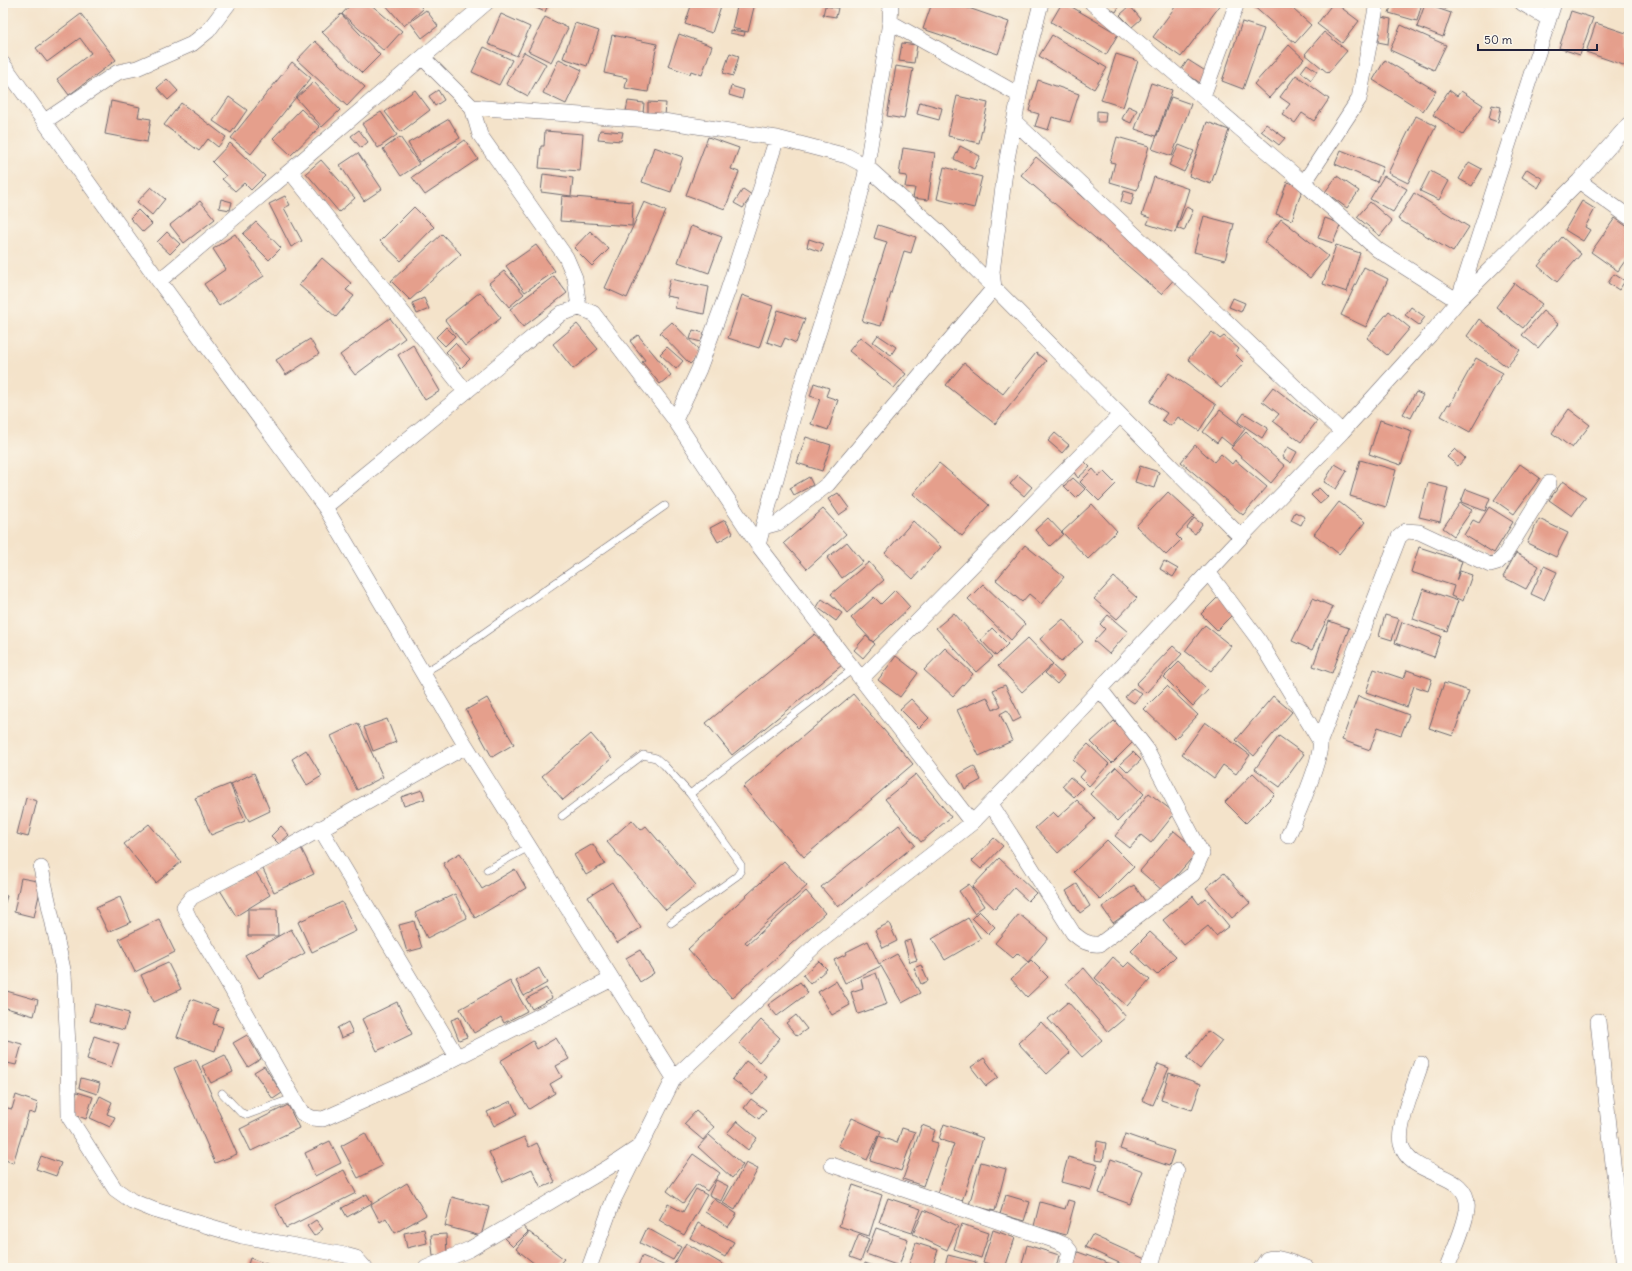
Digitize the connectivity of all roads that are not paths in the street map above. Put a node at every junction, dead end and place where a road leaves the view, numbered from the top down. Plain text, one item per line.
1 (229, 3) edge
2 (486, 3) edge
3 (891, 3) edge
4 (1041, 3) edge
5 (1092, 3) edge
6 (1237, 3) edge
7 (1377, 3) edge
8 (1522, 3) edge
9 (1554, 3) edge
10 (1549, 19) junction
11 (890, 22) junction
12 (423, 58) junction
13 (3, 64) edge
14 (1019, 95) junction
15 (1203, 96) junction
16 (472, 107) junction
17 (45, 121) junction
18 (1014, 121) junction
19 (1629, 124) edge
20 (777, 138) junction
21 (866, 166) junction
22 (290, 171) junction
23 (1579, 181) junction
24 (1304, 184) junction
25 (1629, 217) edge
26 (159, 281) junction
27 (994, 288) junction
28 (1458, 301) junction
29 (579, 308) junction
30 (466, 392) junction
31 (1120, 415) junction
32 (675, 420) junction
33 (1342, 432) junction
34 (1549, 483) dead end
35 (665, 506) dead end
36 (325, 507) junction
37 (763, 527) junction
38 (1242, 536) junction
39 (758, 545) junction
40 (1208, 572) junction
41 (423, 673) junction
42 (857, 674) junction
43 (1100, 689) junction
44 (1320, 741) junction
45 (466, 746) junction
46 (690, 794) junction
47 (991, 804) junction
48 (562, 816) dead end
49 (972, 823) junction
50 (320, 828) junction
51 (1288, 836) dead end
52 (529, 847) junction
53 (41, 868) dead end
54 (487, 870) dead end
55 (671, 923) dead end
56 (612, 979) junction
57 (1598, 1021) dead end
58 (457, 1057) junction
59 (1421, 1064) dead end
60 (674, 1078) junction
61 (222, 1093) dead end
62 (293, 1098) junction
63 (640, 1147) junction
64 (832, 1165) dead end
65 (1177, 1171) dead end
66 (365, 1268) edge
67 (426, 1268) edge
68 (588, 1268) edge
69 (1066, 1268) edge
70 (1148, 1268) edge
71 (1261, 1268) edge
72 (1307, 1268) edge
73 (1447, 1268) edge
74 (1624, 1268) edge

1 - 17 street
2 - 12 street
3 - 11 street
4 - 14 street
5 - 15 street
6 - 15 street
7 - 24 street
8 - 10 street
9 - 10 street
10 - 28 street
11 - 14 street
11 - 21 street
12 - 16 street
12 - 22 street
13 - 17 street
14 - 18 street
15 - 24 street
16 - 20 street
16 - 29 street
17 - 26 street
18 - 27 street
18 - 33 street
19 - 23 street
20 - 21 street
20 - 32 street
21 - 27 street
21 - 37 street
22 - 26 street
22 - 30 street
23 - 25 street
23 - 28 street
24 - 28 street
26 - 36 street
27 - 31 street
27 - 37 street
28 - 33 street
29 - 30 street
29 - 32 street
30 - 36 street
31 - 38 street
31 - 42 street
32 - 39 street
33 - 38 street
34 - 44 street
35 - 41 lane
36 - 41 street
37 - 39 street
38 - 40 street
39 - 42 street
40 - 43 street
40 - 44 street
41 - 45 street
42 - 46 lane
42 - 49 street
43 - 47 street
43 - 47 street
44 - 51 street
45 - 50 street
45 - 52 street
46 - 48 lane
46 - 55 lane
47 - 49 street
49 - 60 street
50 - 58 street
50 - 62 street
52 - 54 lane
52 - 56 street
53 - 66 street
56 - 58 street
56 - 60 street
57 - 74 street
58 - 62 street
59 - 73 street
60 - 63 street
61 - 62 lane
63 - 67 street
63 - 68 street
64 - 69 street
65 - 70 street
71 - 72 street

